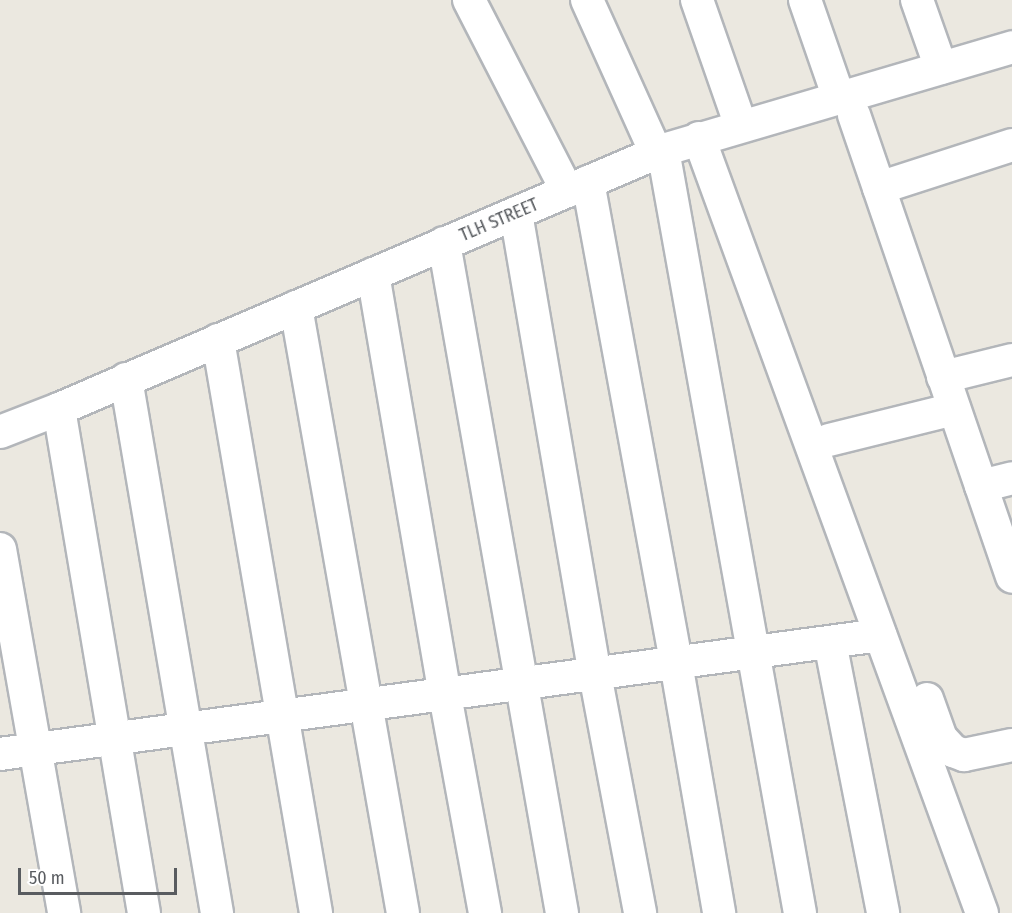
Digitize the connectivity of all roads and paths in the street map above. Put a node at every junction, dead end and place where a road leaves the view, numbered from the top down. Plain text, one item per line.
1 (469, 0) edge
2 (587, 0) edge
3 (697, 0) edge
4 (805, 0) edge
5 (917, 0) edge
6 (1012, 47) edge
7 (941, 68) junction
8 (846, 106) junction
9 (720, 132) junction
10 (1012, 144) edge
11 (660, 151) junction
12 (578, 187) junction
13 (879, 188) junction
14 (516, 213) junction
15 (444, 243) junction
16 (373, 274) junction
17 (296, 307) junction
18 (218, 340) junction
19 (1012, 360) edge
20 (944, 377) junction
21 (126, 379) junction
22 (59, 409) junction
23 (954, 409) junction
24 (0, 432) edge
25 (829, 440) junction
26 (1012, 478) edge
27 (981, 486) junction
28 (0, 549) edge
29 (1012, 577) edge
30 (880, 635) junction
31 (830, 642) junction
32 (754, 652) junction
33 (676, 663) junction
34 (595, 674) junction
35 (520, 684) junction
36 (444, 695) junction
37 (366, 706) junction
38 (283, 717) junction
39 (186, 731) junction
40 (114, 739) junction
41 (1012, 745) edge
42 (36, 749) junction
43 (0, 754) edge
44 (64, 913) edge
45 (144, 913) edge
46 (217, 913) edge
47 (316, 913) edge
48 (403, 913) edge
49 (485, 913) edge
50 (562, 913) edge
51 (640, 913) edge
52 (719, 913) edge
53 (800, 913) edge
54 (883, 913) edge
55 (982, 913) edge

1 - 12 street
2 - 11 street
3 - 9 street
4 - 8 street
5 - 7 street
6 - 7 street, TLH STREET
7 - 8 street, TLH STREET
8 - 9 street, TLH STREET
8 - 13 street
9 - 11 street, TLH STREET
9 - 25 street
9 - 30 street
10 - 13 street
11 - 12 street, TLH STREET
11 - 32 street
12 - 14 street, TLH STREET
12 - 33 street
13 - 20 street
14 - 15 street, TLH STREET
14 - 34 street
15 - 16 street, TLH STREET
15 - 35 street
16 - 17 street, TLH STREET
16 - 36 street
17 - 18 street, TLH STREET
17 - 37 street
18 - 21 street, TLH STREET
18 - 38 street
19 - 20 street
20 - 23 street
21 - 22 street, TLH STREET
21 - 39 street
22 - 24 street, TLH STREET
22 - 40 street
23 - 25 street
23 - 27 street
25 - 41 street
26 - 27 street
27 - 29 street
28 - 42 street
30 - 31 street
30 - 55 street
31 - 32 street
31 - 54 street
32 - 33 street
32 - 53 street
33 - 34 street
33 - 52 street
34 - 35 street
34 - 51 street
35 - 36 street
35 - 50 street
36 - 37 street
36 - 49 street
37 - 38 street
37 - 48 street
38 - 39 street
38 - 47 street
39 - 40 street
39 - 46 street
40 - 42 street
40 - 45 street
42 - 43 street
42 - 44 street

